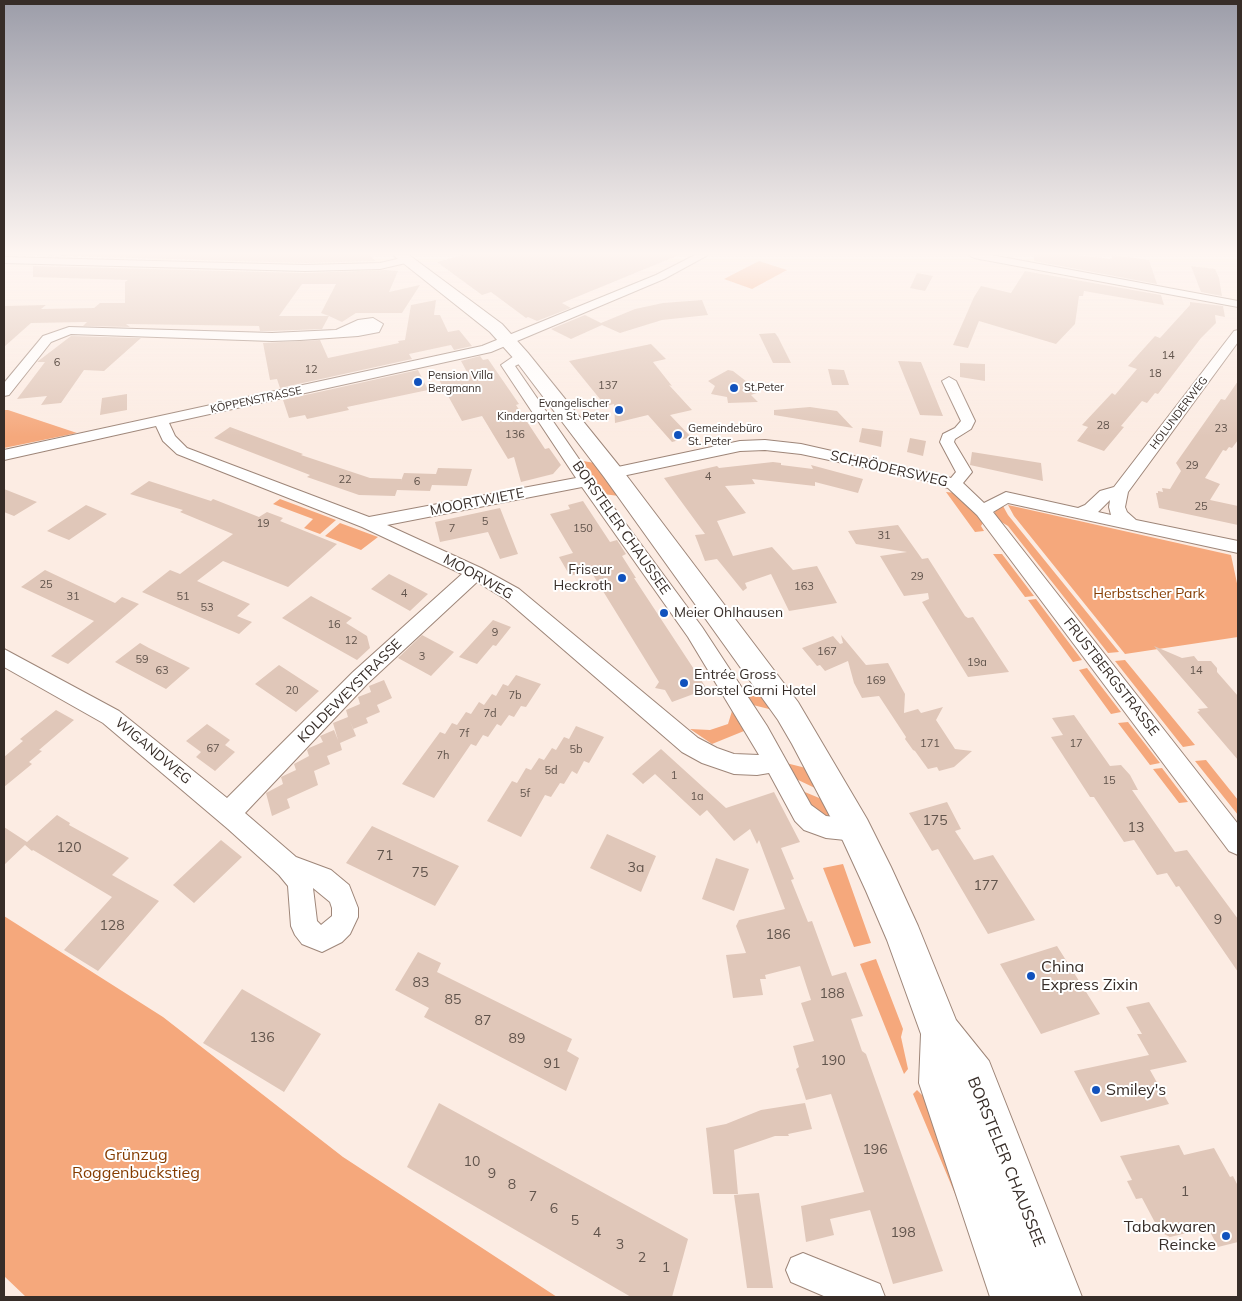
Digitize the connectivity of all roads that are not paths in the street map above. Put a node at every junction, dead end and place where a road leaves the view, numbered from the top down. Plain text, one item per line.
1 (480, 316) edge
2 (565, 316) edge
3 (337, 334) dead end
4 (1238, 334) edge
5 (506, 340) junction
6 (522, 356) junction
7 (950, 381) dead end
8 (4, 392) edge
9 (161, 420) junction
10 (4, 455) edge
11 (613, 473) junction
12 (586, 481) junction
13 (954, 484) junction
14 (1120, 491) junction
15 (983, 504) junction
16 (1080, 513) junction
17 (368, 523) junction
18 (1131, 525) junction
19 (1238, 547) edge
20 (475, 573) junction
21 (4, 657) edge
22 (775, 762) junction
23 (228, 814) junction
24 (855, 830) junction
25 (1238, 843) edge
26 (288, 866) dead end
27 (941, 1034) junction
28 (802, 1270) dead end
29 (867, 1297) edge
30 (1014, 1297) edge
31 (1058, 1297) edge

1 - 5 main road, BORSTELER CHAUSSEE
2 - 5 street, KÖPPENSTRASSE
3 - 8 street
4 - 14 street, HOLUNDERWEG
5 - 6 main road, BORSTELER CHAUSSEE
5 - 9 street, KÖPPENSTRASSE
6 - 11 main road, BORSTELER CHAUSSEE
6 - 12 street, BORSTELER CHAUSSEE
7 - 13 street
9 - 10 street, KÖPPENSTRASSE
9 - 17 street, MOORWEG
11 - 13 street, SCHRÖDERSWEG
11 - 24 main road, BORSTELER CHAUSSEE
12 - 17 street, MOORTWIETE
12 - 22 street, BORSTELER CHAUSSEE
13 - 15 street, SCHRÖDERSWEG
14 - 16 street, HOLUNDERWEG
14 - 18 street
15 - 16 street
15 - 25 street, FRUSTBERGSTRASSE
16 - 18 street
17 - 20 street, MOORWEG
18 - 19 street
20 - 22 street, MOORWEG
20 - 23 street, KOLDEWEYSTRASSE
21 - 23 street, WIGANDWEG
22 - 24 street, BORSTELER CHAUSSEE
23 - 26 street, WIGANDWEG
24 - 27 main road, BORSTELER CHAUSSEE
27 - 30 main road, BORSTELER CHAUSSEE
27 - 31 main road, BORSTELER CHAUSSEE
28 - 29 street

